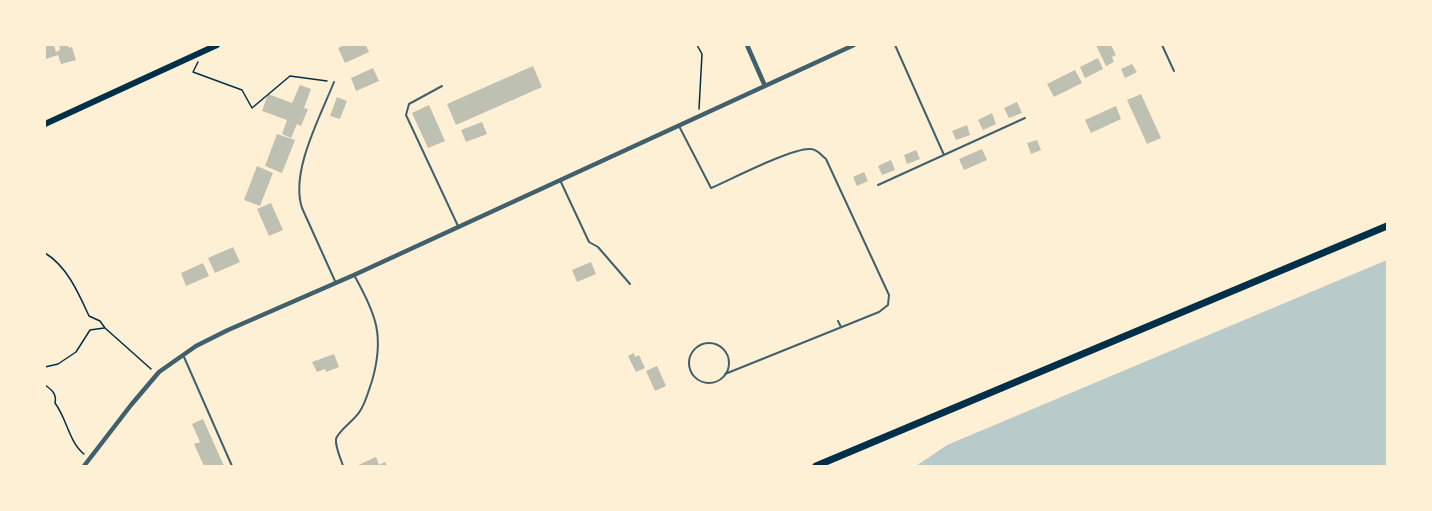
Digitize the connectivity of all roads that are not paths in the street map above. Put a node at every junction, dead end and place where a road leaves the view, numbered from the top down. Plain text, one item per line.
1 (217, 45) edge
2 (747, 45) edge
3 (854, 45) edge
4 (895, 45) edge
5 (1162, 45) edge
6 (1174, 71) dead end
7 (334, 82) road end
8 (442, 86) dead end
9 (765, 86) junction
10 (1025, 118) dead end
11 (45, 124) edge
12 (679, 126) junction
13 (944, 155) junction
14 (560, 180) junction
15 (878, 185) dead end
16 (458, 226) junction
17 (1387, 226) edge
18 (354, 275) junction
19 (335, 283) junction
20 (630, 284) dead end
21 (838, 321) dead end
22 (841, 327) junction
23 (183, 354) junction
24 (725, 374) junction
25 (84, 466) edge
26 (232, 466) edge
27 (344, 466) edge
28 (816, 466) edge

1 - 11 main road
2 - 9 street
3 - 9 street
4 - 13 lane
5 - 6 lane
7 - 19 lane
8 - 16 lane
9 - 12 street
10 - 13 lane
12 - 14 street
12 - 22 lane
13 - 15 lane
14 - 16 street
14 - 20 lane
16 - 18 street
17 - 28 main road
18 - 19 street
18 - 27 lane
19 - 23 street
21 - 22 lane
22 - 24 lane
23 - 25 street
23 - 26 lane
24 - 24 lane

